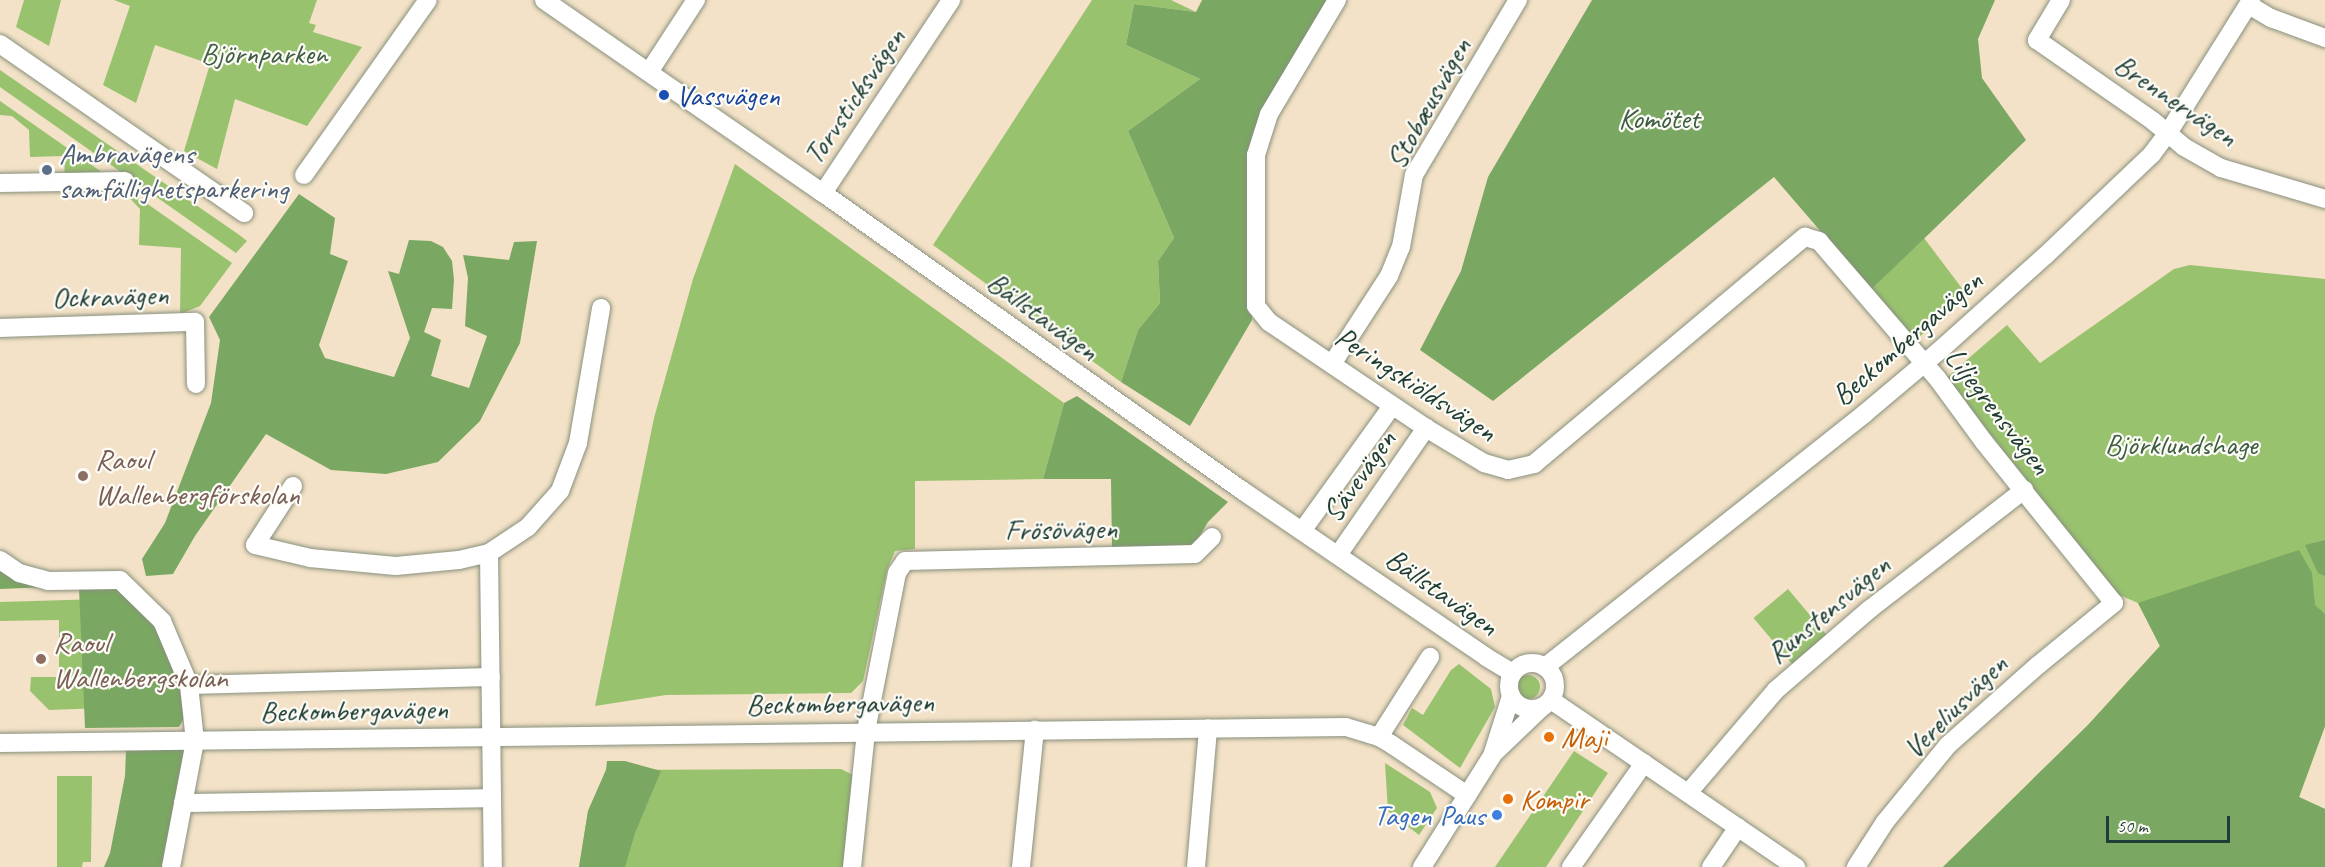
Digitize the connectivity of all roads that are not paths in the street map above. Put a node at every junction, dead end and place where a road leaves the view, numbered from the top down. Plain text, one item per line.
1 (428, 0) edge
2 (544, 0) edge
3 (696, 0) edge
4 (951, 0) edge
5 (1337, 0) edge
6 (1518, 0) edge
7 (2061, 0) edge
8 (2250, 3) edge
9 (2325, 38) edge
10 (0, 44) edge
11 (649, 72) junction
12 (2168, 133) junction
13 (304, 175) dead end
14 (124, 181) dead end
15 (0, 183) edge
16 (823, 193) junction
17 (2325, 199) edge
18 (244, 213) dead end
19 (1805, 237) joint
20 (601, 308) dead end
21 (0, 328) edge
22 (1925, 363) junction
23 (1332, 364) junction
24 (196, 384) dead end
25 (1392, 406) junction
26 (1426, 428) junction
27 (293, 486) dead end
28 (2024, 490) junction
29 (1302, 531) junction
30 (1212, 537) dead end
31 (489, 553) junction
32 (1338, 555) junction
33 (0, 560) edge
34 (2114, 603) joint
35 (1431, 657) dead end
36 (1545, 667) junction
37 (1513, 673) junction
38 (491, 677) junction
39 (189, 685) junction
40 (1511, 696) junction
41 (1547, 704) junction
42 (1208, 729) junction
43 (1035, 730) junction
44 (866, 731) junction
45 (491, 736) junction
46 (1379, 737) junction
47 (195, 741) junction
48 (0, 743) edge
49 (1492, 756) junction
50 (1644, 763) junction
51 (1688, 793) junction
52 (1467, 795) junction
53 (492, 798) junction
54 (183, 803) junction
55 (1738, 827) junction
56 (171, 867) edge
57 (493, 867) edge
58 (852, 867) edge
59 (1021, 867) edge
60 (1196, 867) edge
61 (1422, 867) edge
62 (1571, 867) edge
63 (1711, 867) edge
64 (1796, 867) edge
65 (1856, 867) edge

1 - 13 street
2 - 11 street, Bällstavägen
3 - 11 street
4 - 16 street, Torvsticksvägen
5 - 23 street, Peringskiöldsvägen
6 - 23 street, Stobæusvägen
7 - 12 street, Brennervägen
8 - 9 street
8 - 12 street, Beckombergavägen
10 - 18 street
11 - 16 street, Bällstavägen
12 - 17 street, Brennervägen
12 - 22 street, Beckombergavägen
14 - 15 street
16 - 29 street, Bällstavägen
19 - 22 street, Liljegrensvägen
19 - 26 street, Peringskiöldsvägen
20 - 31 street
21 - 24 street, Ockravägen
22 - 28 street, Liljegrensvägen
22 - 36 street, Beckombergavägen
23 - 25 street, Peringskiöldsvägen
25 - 26 street, Peringskiöldsvägen
25 - 29 street, Sävevägen
26 - 32 street, Sävevägen
27 - 31 street
28 - 34 street, Liljegrensvägen
28 - 51 street, Runstensvägen
29 - 32 street, Bällstavägen
30 - 44 street, Frösövägen
31 - 38 street
32 - 37 street, Bällstavägen
33 - 39 street
34 - 65 street, Vereliusvägen
35 - 46 street
36 - 37 street, Bällstavägen
36 - 41 street
37 - 40 street, Bällstavägen
38 - 39 street, Beckombergavägen
38 - 45 street
39 - 47 street
40 - 41 street
40 - 49 street, Bällstavägen
41 - 49 street
41 - 50 street
42 - 43 street, Beckombergavägen
42 - 46 street, Beckombergavägen
42 - 60 street
43 - 44 street, Beckombergavägen
43 - 59 street
44 - 45 street, Beckombergavägen
44 - 58 street
45 - 47 street, Beckombergavägen
45 - 53 street
46 - 52 street, Beckombergavägen
47 - 48 street, Beckombergavägen
47 - 54 street
49 - 52 street
50 - 51 street
50 - 62 street
51 - 55 street
52 - 61 street
53 - 54 street
53 - 57 street
54 - 56 street
55 - 63 street
55 - 64 street

